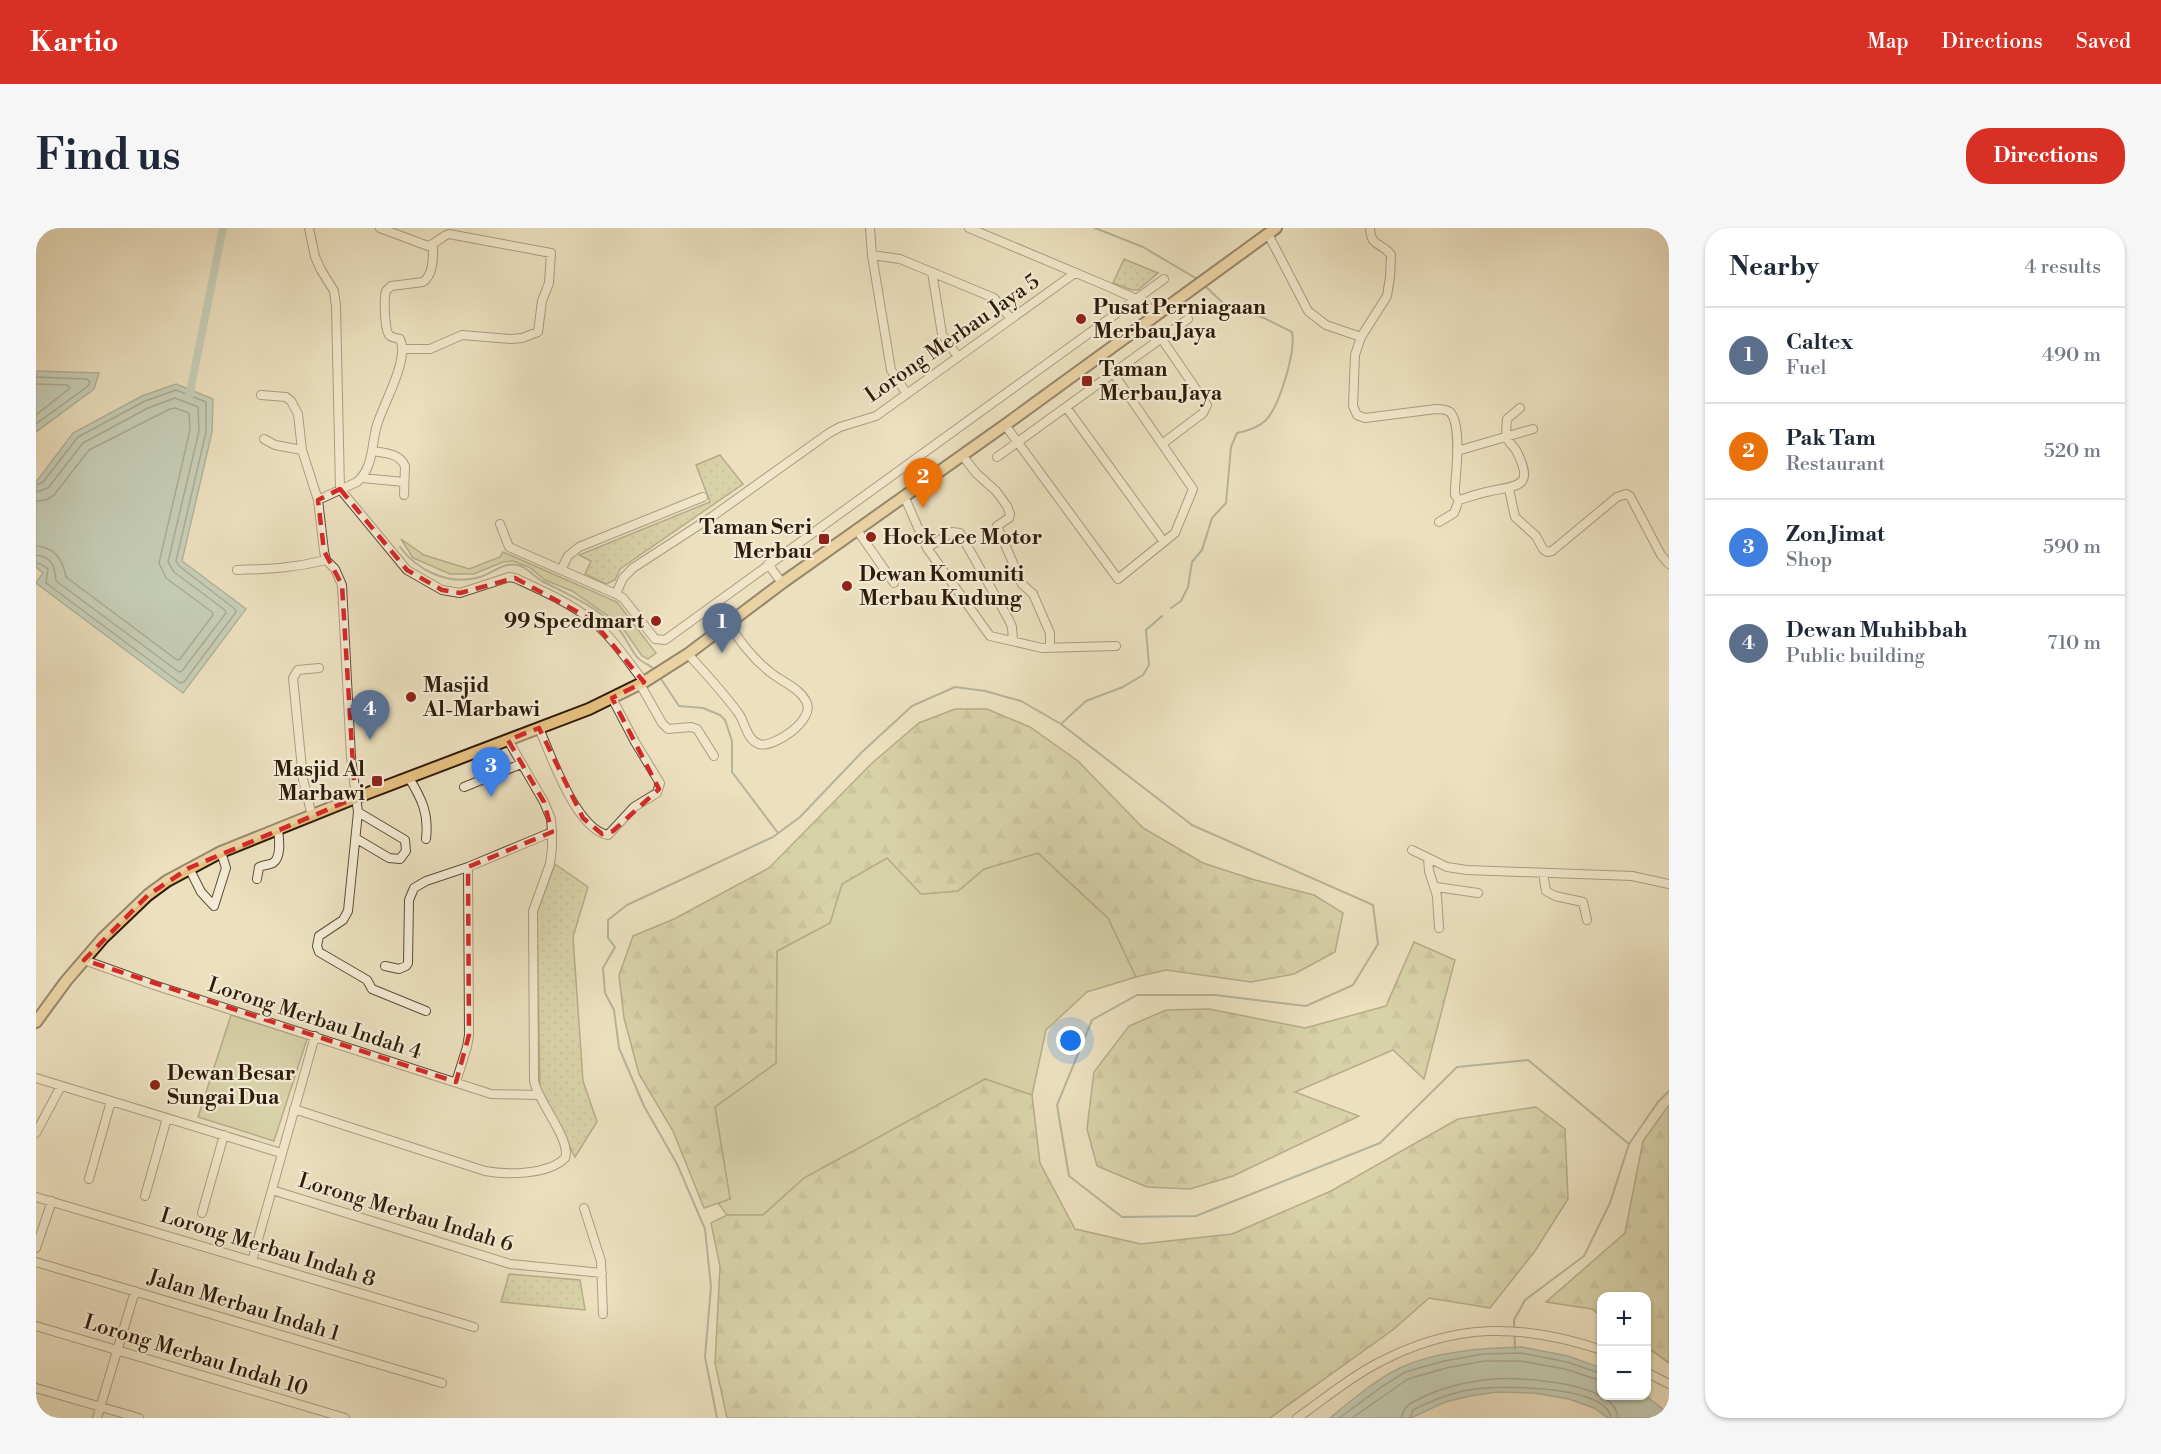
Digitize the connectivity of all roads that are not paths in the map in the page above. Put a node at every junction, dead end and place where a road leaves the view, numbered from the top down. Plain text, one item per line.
1 (309, 228) edge
2 (380, 228) edge
3 (870, 228) edge
4 (969, 228) edge
5 (1370, 228) edge
6 (1272, 231) edge
7 (433, 244) junction
8 (872, 255) junction
9 (932, 272) junction
10 (1075, 273) junction
11 (1164, 279) dead end
12 (1136, 299) junction
13 (1158, 314) junction
14 (1011, 319) junction
15 (1188, 319) dead end
16 (1361, 337) junction
17 (1161, 338) junction
18 (403, 350) junction
19 (958, 357) junction
20 (1113, 373) junction
21 (907, 394) junction
22 (261, 395) dead end
23 (1066, 407) junction
24 (1520, 408) dead end
25 (1005, 425) junction
26 (1533, 429) dead end
27 (1507, 437) junction
28 (264, 439) dead end
29 (1018, 442) junction
30 (1162, 444) junction
31 (302, 450) junction
32 (372, 451) junction
33 (1457, 451) junction
34 (962, 455) junction
35 (998, 458) dead end
36 (362, 478) junction
37 (405, 482) junction
38 (340, 489) junction
39 (1509, 489) junction
40 (404, 495) dead end
41 (703, 496) dead end
42 (904, 496) junction
43 (318, 500) junction
44 (1459, 500) junction
45 (1439, 522) dead end
46 (500, 524) dead end
47 (857, 530) junction
48 (1164, 542) junction
49 (927, 548) junction
50 (326, 560) junction
51 (768, 564) junction
52 (1669, 564) edge
53 (237, 570) dead end
54 (561, 570) junction
55 (782, 583) junction
56 (894, 583) dead end
57 (616, 594) junction
58 (728, 623) junction
59 (1013, 642) junction
60 (1116, 646) dead end
61 (1050, 647) junction
62 (688, 654) junction
63 (319, 668) dead end
64 (642, 683) junction
65 (612, 698) junction
66 (539, 728) junction
67 (508, 740) junction
68 (714, 756) dead end
69 (521, 764) junction
70 (409, 778) junction
71 (464, 787) dead end
72 (355, 798) junction
73 (358, 812) junction
74 (312, 816) junction
75 (278, 829) junction
76 (552, 832) junction
77 (357, 839) junction
78 (426, 839) dead end
79 (1412, 850) dead end
80 (221, 852) junction
81 (1428, 859) junction
82 (468, 867) junction
83 (189, 868) junction
84 (1543, 873) junction
85 (257, 879) dead end
86 (1669, 884) edge
87 (1436, 887) junction
88 (1479, 893) dead end
89 (1587, 920) dead end
90 (1439, 928) dead end
91 (84, 960) junction
92 (386, 966) dead end
93 (426, 1011) dead end
94 (36, 1022) edge
95 (315, 1036) junction
96 (36, 1078) edge
97 (456, 1082) junction
98 (61, 1086) junction
99 (538, 1095) junction
100 (111, 1101) junction
101 (294, 1109) junction
102 (167, 1118) junction
103 (36, 1133) edge
104 (224, 1136) junction
105 (281, 1153) junction
106 (89, 1179) dead end
107 (272, 1190) junction
108 (145, 1196) dead end
109 (36, 1197) edge
110 (52, 1202) junction
111 (584, 1208) dead end
112 (202, 1213) dead end
113 (36, 1248) edge
114 (252, 1261) junction
115 (36, 1262) edge
116 (602, 1273) junction
117 (135, 1291) junction
118 (603, 1314) dead end
119 (36, 1326) edge
120 (474, 1327) dead end
121 (1597, 1348) edge
122 (118, 1350) junction
123 (1651, 1374) edge
124 (442, 1383) dead end
125 (1669, 1384) edge
126 (36, 1388) edge
127 (101, 1407) junction
128 (97, 1418) edge
129 (139, 1418) edge
130 (345, 1418) edge
131 (1297, 1418) edge

1 - 38 street
2 - 7 street
3 - 8 street
4 - 10 street
5 - 16 street
6 - 13 main road
6 - 16 street
7 - 18 street
7 - 18 street
8 - 9 street
8 - 21 street
9 - 14 street
9 - 19 street
10 - 12 street
10 - 14 street, Lorong Merbau Jaya 5
11 - 12 street
12 - 13 street
12 - 51 street
13 - 25 main road
14 - 19 street, Lorong Merbau Jaya 5
15 - 17 street
16 - 33 street
17 - 20 street
17 - 30 street
18 - 32 street
19 - 21 street, Lorong Merbau Jaya 5
20 - 23 street
20 - 30 street
21 - 57 street, Lorong Merbau Jaya 5
22 - 31 street
23 - 29 street
23 - 48 street
24 - 27 street
25 - 29 street
25 - 34 main road
26 - 27 street
27 - 33 street
27 - 39 street
28 - 31 street
29 - 35 street
29 - 48 street
30 - 48 street
31 - 43 street
32 - 36 street
32 - 37 street
33 - 44 street
34 - 42 main road
34 - 61 street
36 - 37 street
36 - 38 street
37 - 40 street
38 - 43 street
38 - 64 street
39 - 44 street
39 - 52 street
41 - 54 street
42 - 47 main road
42 - 49 street
43 - 50 street
44 - 45 street
46 - 54 street
47 - 55 main road
47 - 56 street
49 - 59 street
49 - 59 street
50 - 53 street
50 - 72 street
51 - 55 street
51 - 57 street
54 - 57 street
55 - 58 main road
58 - 62 main road
58 - 62 street
59 - 61 street
60 - 61 street
62 - 64 main road
63 - 74 street
64 - 65 main road
64 - 68 street
65 - 66 main road
65 - 66 street
66 - 67 main road
67 - 69 street
67 - 70 main road
69 - 71 street
69 - 76 street
70 - 72 main road
70 - 78 street
72 - 73 street
72 - 74 main road
73 - 77 street
73 - 77 street
74 - 75 main road
75 - 80 main road
75 - 85 street
76 - 82 street
76 - 99 street
77 - 93 street
79 - 81 street
80 - 83 main road
80 - 83 street
81 - 84 street
81 - 87 street
82 - 92 street
82 - 97 street
83 - 91 main road
84 - 86 street
84 - 89 street
87 - 88 street
87 - 90 street
91 - 94 main road
91 - 95 street, Lorong Merbau Indah 4
95 - 97 street, Lorong Merbau Indah 4
95 - 101 street
96 - 98 street
97 - 99 street, Lorong Merbau Indah 4
98 - 100 street
98 - 103 street
99 - 101 street
100 - 102 street
100 - 106 street
101 - 105 street
102 - 104 street
102 - 108 street
104 - 105 street
104 - 112 street
105 - 107 street
107 - 114 street
107 - 116 street, Lorong Merbau Indah 6
109 - 110 street, Lorong Merbau Indah 8
110 - 113 street
110 - 114 street, Lorong Merbau Indah 8
111 - 116 street
114 - 120 street, Lorong Merbau Indah 8
115 - 117 street, Jalan Merbau Indah 1
116 - 118 street
117 - 122 street
117 - 124 street, Jalan Merbau Indah 1
119 - 122 street, Lorong Merbau Indah 10
121 - 131 street
122 - 127 street
122 - 130 street, Lorong Merbau Indah 10
123 - 125 street
126 - 127 street
127 - 128 street
127 - 129 street

